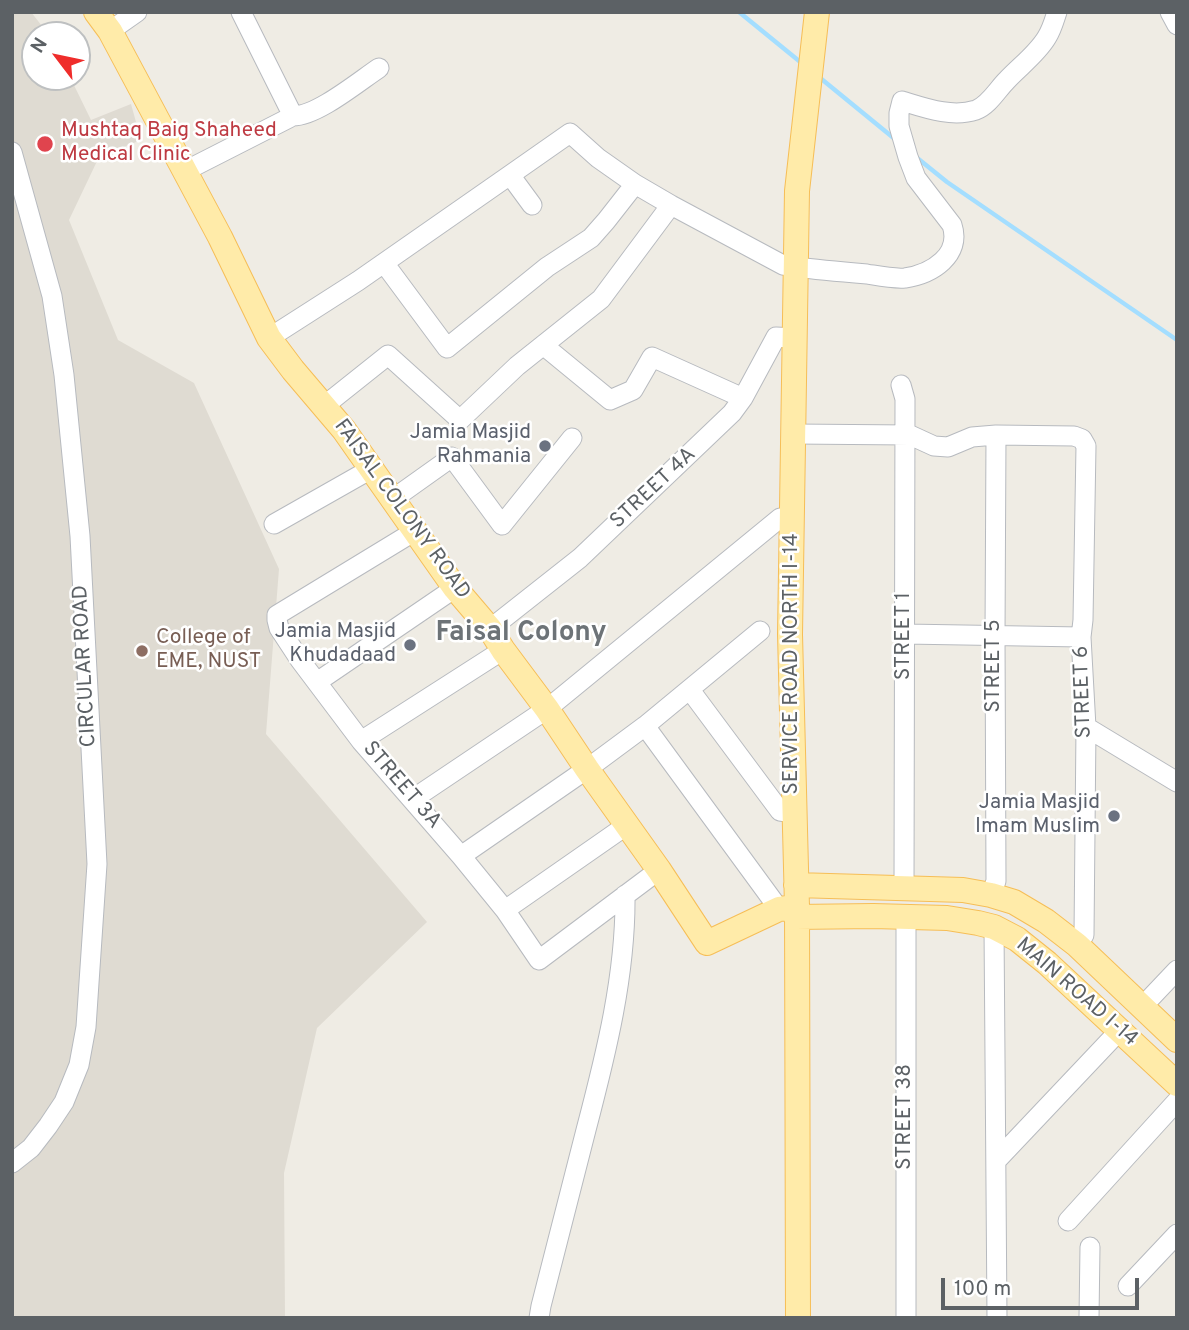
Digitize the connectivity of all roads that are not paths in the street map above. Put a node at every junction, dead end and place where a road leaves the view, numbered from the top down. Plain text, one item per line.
1 (137, 12) edge
2 (241, 12) edge
3 (817, 12) edge
4 (1057, 12) edge
5 (1170, 12) edge
6 (103, 22) edge
7 (1177, 25) edge
8 (379, 68) dead end
9 (293, 116) junction
10 (12, 152) edge
11 (185, 171) junction
12 (510, 176) junction
13 (635, 184) junction
14 (532, 205) dead end
15 (671, 205) junction
16 (384, 263) junction
17 (796, 267) junction
18 (269, 338) junction
19 (795, 338) junction
20 (543, 345) junction
21 (901, 384) dead end
22 (743, 398) junction
23 (324, 406) junction
24 (793, 434) junction
25 (996, 435) junction
26 (905, 436) junction
27 (572, 438) dead end
28 (371, 469) junction
29 (393, 499) junction
30 (792, 516) junction
31 (274, 524) dead end
32 (415, 531) junction
33 (455, 588) junction
34 (490, 629) junction
35 (760, 631) dead end
36 (905, 634) junction
37 (995, 636) junction
38 (1081, 637) junction
39 (503, 650) junction
40 (317, 682) junction
41 (690, 690) junction
42 (547, 709) junction
43 (645, 726) junction
44 (1086, 727) junction
45 (361, 741) junction
46 (587, 769) junction
47 (1177, 782) edge
48 (413, 799) junction
49 (794, 813) junction
50 (627, 825) junction
51 (461, 856) junction
52 (659, 870) junction
53 (874, 887) junction
54 (904, 888) junction
55 (625, 894) junction
56 (991, 895) junction
57 (792, 904) junction
58 (505, 910) junction
59 (873, 916) junction
60 (905, 917) junction
61 (994, 928) junction
62 (1077, 945) junction
63 (1177, 970) edge
64 (1141, 1008) junction
65 (1120, 1030) junction
66 (1177, 1040) edge
67 (1177, 1084) edge
68 (1177, 1101) edge
69 (996, 1161) junction
70 (12, 1163) edge
71 (1068, 1221) dead end
72 (1177, 1234) edge
73 (1090, 1247) dead end
74 (1128, 1286) dead end
75 (540, 1318) edge
76 (798, 1318) edge
77 (906, 1318) edge
78 (997, 1318) edge
79 (1089, 1318) edge

1 - 6 street
2 - 9 street
3 - 17 main road, SERVICE ROAD NORTH I-14
4 - 17 street
5 - 7 street
6 - 11 main road, FAISAL COLONY ROAD
8 - 9 street
9 - 11 street
10 - 70 street, CIRCULAR ROAD
11 - 18 main road, FAISAL COLONY ROAD
12 - 13 street
12 - 14 street
12 - 16 street
13 - 15 street
13 - 16 street
15 - 17 street
15 - 20 street
16 - 18 street
17 - 19 main road, SERVICE ROAD NORTH I-14
18 - 23 main road, FAISAL COLONY ROAD
19 - 22 street, STREET 4A
19 - 24 main road, SERVICE ROAD NORTH I-14
20 - 22 street
20 - 23 street
21 - 26 street, STREET 1
22 - 34 street, STREET 4A
23 - 28 main road, FAISAL COLONY ROAD
24 - 26 street
24 - 30 main road, SERVICE ROAD NORTH I-14
25 - 26 street
25 - 37 street, STREET 5
25 - 38 street, STREET 6
26 - 36 street, STREET 1
27 - 29 street
28 - 29 main road, FAISAL COLONY ROAD
28 - 31 street
29 - 32 main road, FAISAL COLONY ROAD
30 - 42 street
30 - 49 main road, SERVICE ROAD NORTH I-14
32 - 33 main road, FAISAL COLONY ROAD
32 - 40 street, STREET 3A
33 - 34 main road, FAISAL COLONY ROAD
33 - 40 street
34 - 39 main road, FAISAL COLONY ROAD
35 - 41 street
36 - 37 street
36 - 54 street, STREET 1
37 - 38 street
37 - 56 street, STREET 5
38 - 44 street, STREET 6
39 - 42 main road, FAISAL COLONY ROAD
39 - 45 street
40 - 45 street, STREET 3A
41 - 43 street
41 - 49 street
42 - 46 main road, FAISAL COLONY ROAD
42 - 48 street
43 - 46 street
43 - 57 street
44 - 47 street
44 - 62 street, STREET 6
45 - 48 street, STREET 3A
46 - 50 main road, FAISAL COLONY ROAD
46 - 51 street
48 - 51 street, STREET 3A
49 - 57 main road, SERVICE ROAD NORTH I-14
50 - 52 main road, FAISAL COLONY ROAD
50 - 58 street
51 - 58 street, STREET 3A
52 - 55 street
52 - 57 main road, FAISAL COLONY ROAD
53 - 54 main road, MAIN ROAD I-14
53 - 57 main road, MAIN ROAD I-14
53 - 59 main road
54 - 56 main road, MAIN ROAD I-14
55 - 58 street, STREET 3A
55 - 75 street
56 - 62 main road, MAIN ROAD I-14
57 - 59 main road, MAIN ROAD I-14
57 - 76 main road, SERVICE ROAD NORTH I-14
59 - 60 main road, MAIN ROAD I-14
60 - 61 main road, MAIN ROAD I-14
60 - 77 street, STREET 38
61 - 65 main road, MAIN ROAD I-14
61 - 69 street
62 - 64 main road, MAIN ROAD I-14
63 - 64 street
64 - 66 main road, MAIN ROAD I-14
65 - 67 main road, MAIN ROAD I-14
65 - 69 street
68 - 71 street
69 - 78 street
72 - 74 street
73 - 79 street

